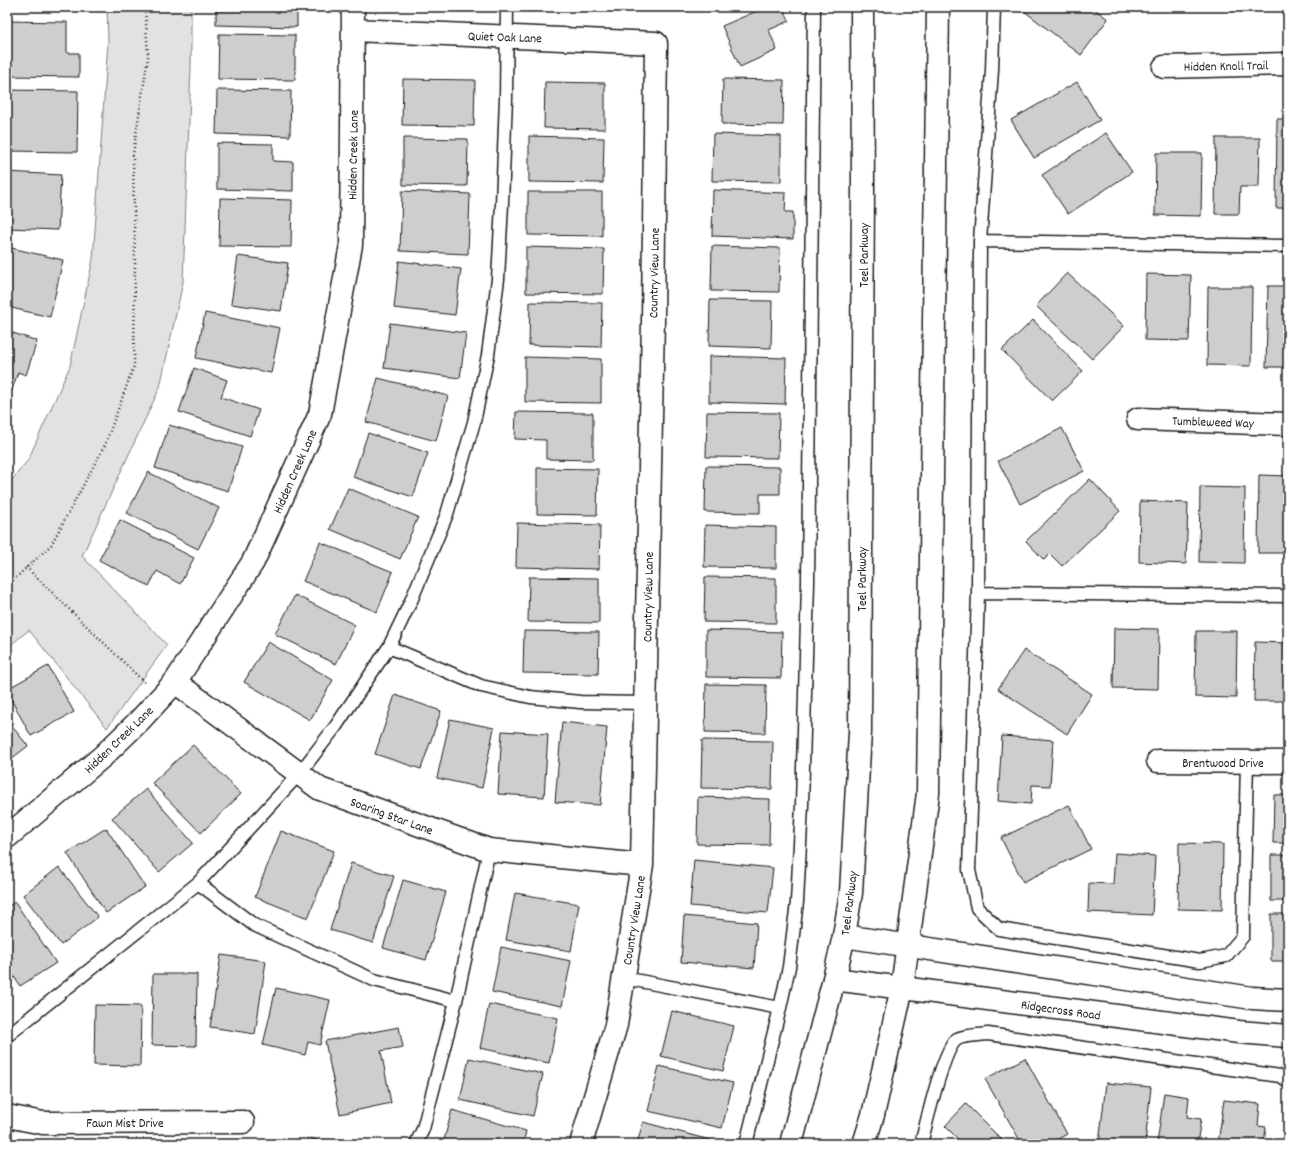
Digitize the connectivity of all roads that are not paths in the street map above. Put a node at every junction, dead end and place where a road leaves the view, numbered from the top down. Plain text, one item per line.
1 (354, 7) edge
2 (507, 7) edge
3 (814, 7) edge
4 (862, 7) edge
5 (938, 7) edge
6 (994, 7) edge
7 (353, 30) junction
8 (507, 36) junction
9 (656, 43) joint
10 (1288, 64) edge
11 (1164, 67) dead end
12 (980, 241) junction
13 (1288, 246) edge
14 (1138, 419) dead end
15 (1288, 424) edge
16 (978, 593) junction
17 (1288, 596) edge
18 (389, 647) junction
19 (175, 682) junction
20 (645, 704) junction
21 (1158, 761) dead end
22 (1247, 761) junction
23 (1288, 762) edge
24 (299, 774) junction
25 (7, 837) edge
26 (489, 850) junction
27 (642, 865) junction
28 (198, 883) junction
29 (844, 936) junction
30 (908, 946) junction
31 (624, 978) junction
32 (834, 979) junction
33 (902, 988) junction
34 (1288, 1000) edge
35 (456, 1001) junction
36 (780, 1008) junction
37 (7, 1036) edge
38 (1288, 1036) edge
39 (1288, 1081) edge
40 (7, 1116) edge
41 (244, 1122) dead end
42 (416, 1144) edge
43 (582, 1144) edge
44 (746, 1144) edge
45 (791, 1144) edge
46 (864, 1144) edge
47 (921, 1144) edge

1 - 7 street, Hidden Creek Lane
2 - 8 lane
3 - 36 lane
4 - 29 street, Teel Parkway
5 - 30 street
6 - 12 lane
7 - 8 street, Quiet Oak Lane
7 - 19 street, Hidden Creek Lane
8 - 9 street, Quiet Oak Lane
8 - 18 lane
9 - 20 street, Country View Lane
10 - 11 street, Hidden Knoll Trail
12 - 13 lane
12 - 16 lane
14 - 15 street, Tumbleweed Way
16 - 17 lane
16 - 22 lane
18 - 20 lane
18 - 24 lane
19 - 24 street, Soaring Star Lane
19 - 25 street, Hidden Creek Lane
20 - 27 street, Country View Lane
21 - 22 street, Brentwood Drive
22 - 23 street, Brentwood Drive
24 - 26 street, Soaring Star Lane
24 - 28 lane
26 - 27 street, Soaring Star Lane
26 - 35 lane
27 - 31 street, Country View Lane
28 - 35 lane
28 - 37 lane
29 - 30 street
29 - 32 street, Teel Parkway
30 - 33 street
30 - 34 street
31 - 36 lane
31 - 43 street, Country View Lane
32 - 33 street, Ridgecross Road
32 - 45 street, Teel Parkway
33 - 38 street, Ridgecross Road
33 - 46 street
35 - 42 lane
36 - 44 lane
39 - 47 lane
40 - 41 street, Fawn Mist Drive

